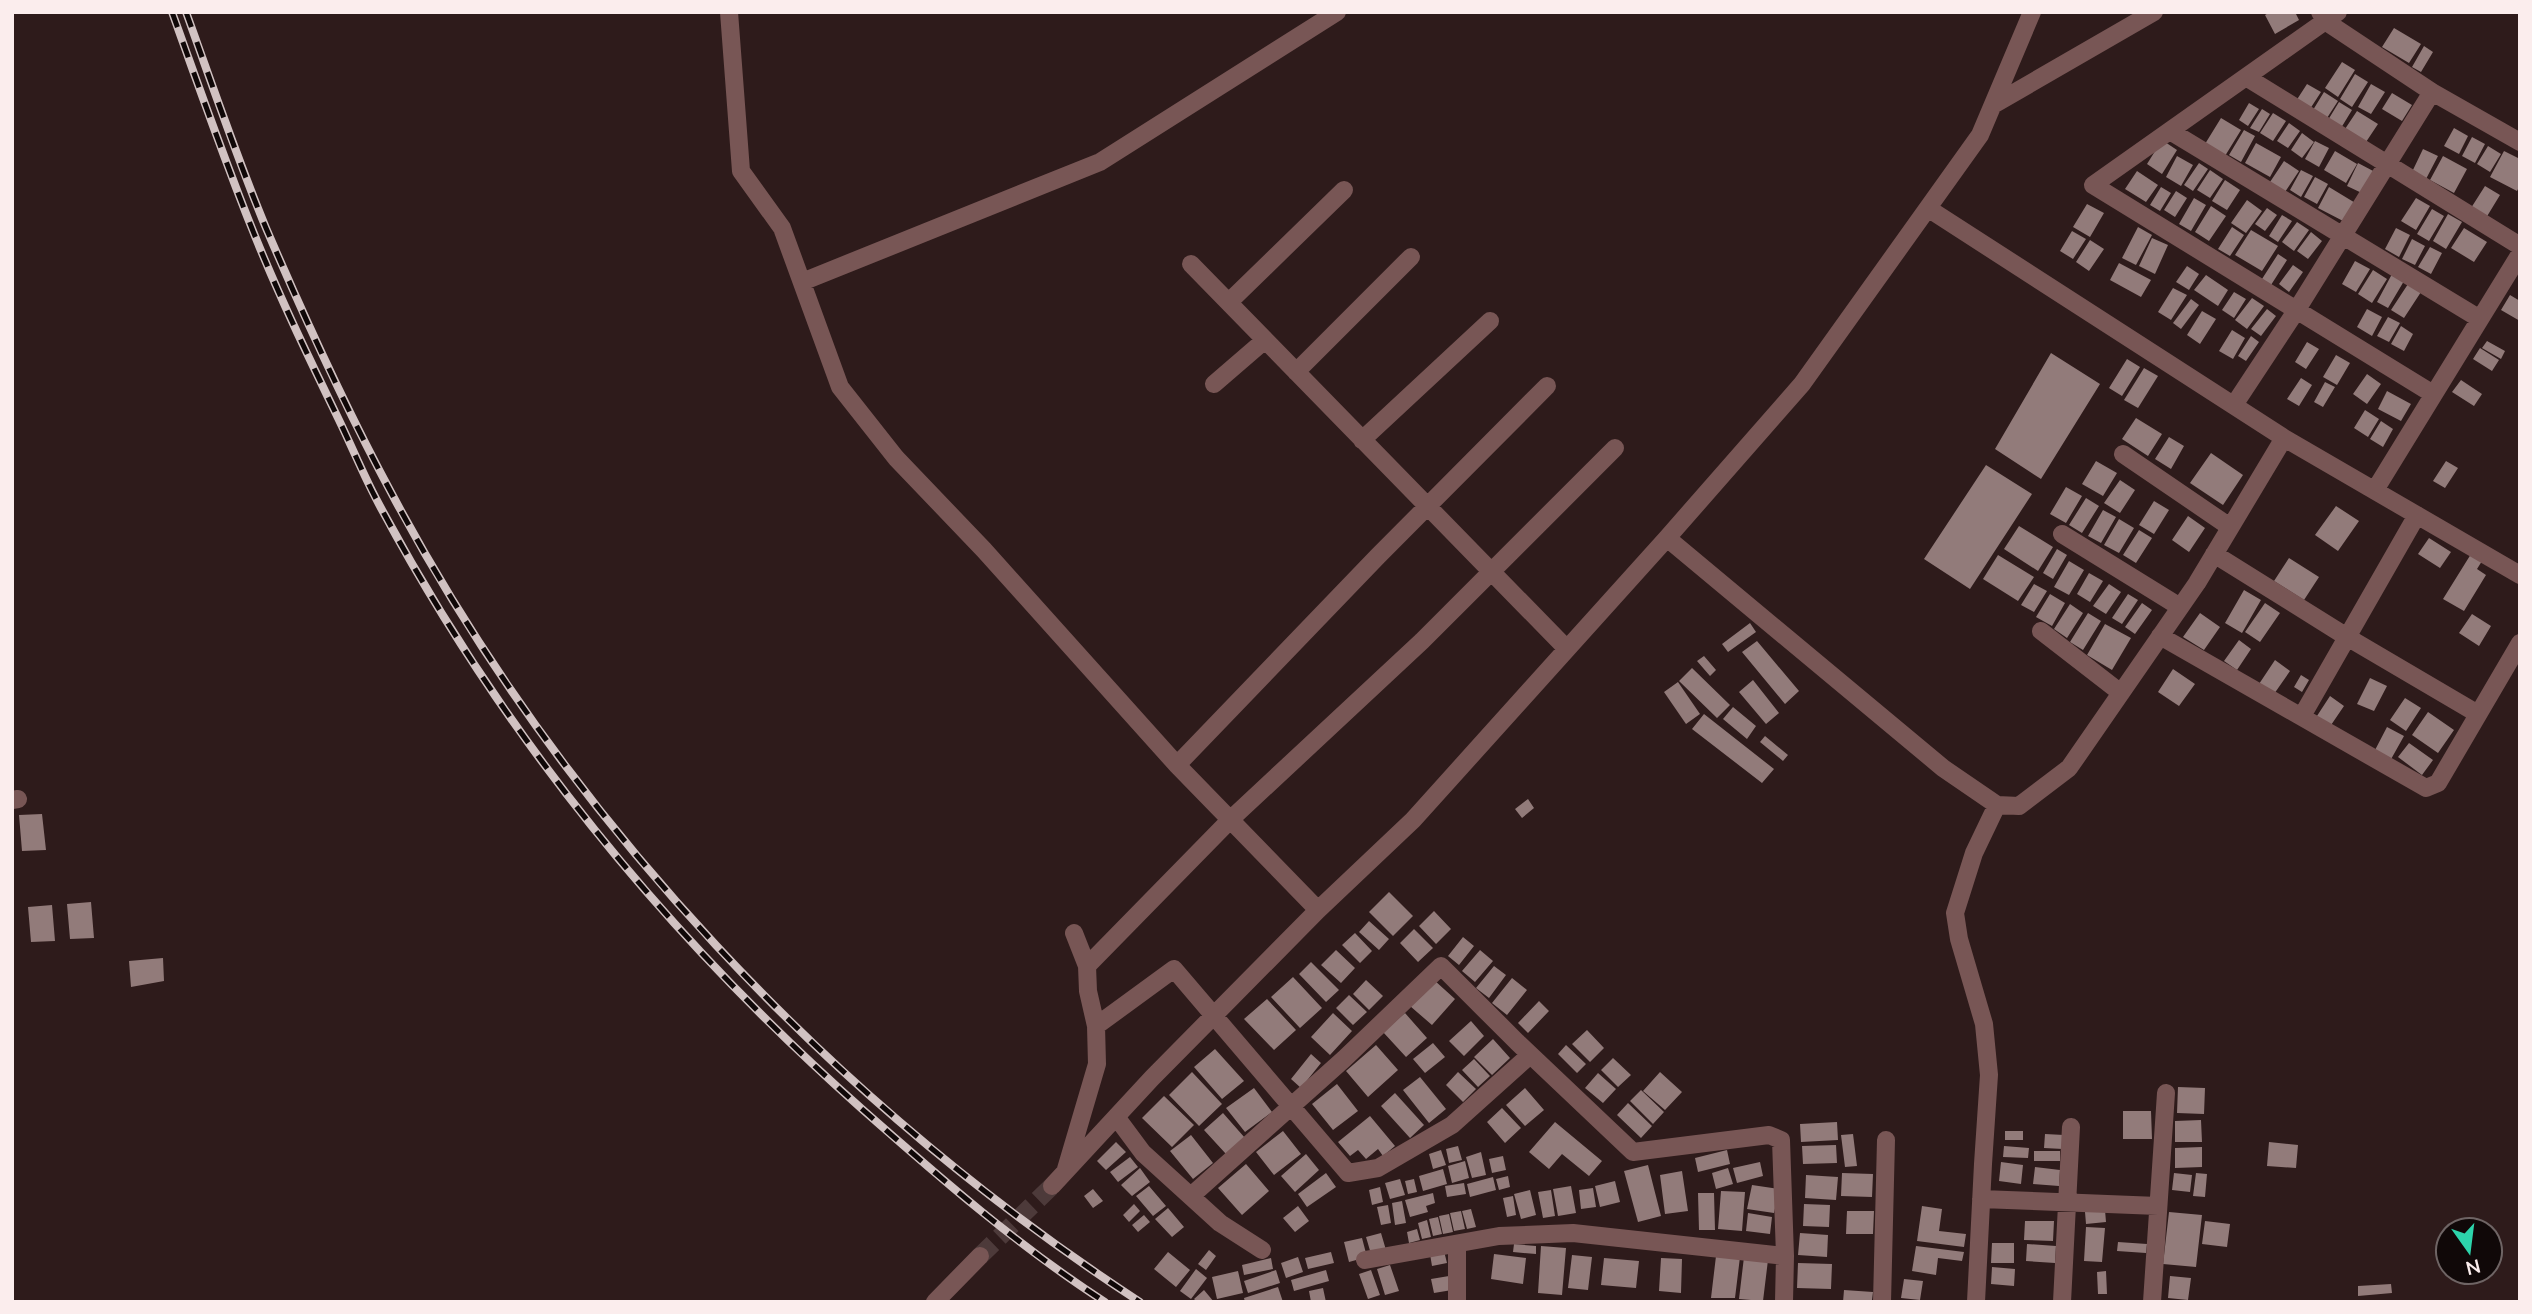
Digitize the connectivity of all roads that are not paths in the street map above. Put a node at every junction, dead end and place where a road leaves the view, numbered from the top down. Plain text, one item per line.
1 (729, 12) edge
2 (1337, 12) edge
3 (2032, 12) edge
4 (2154, 12) edge
5 (2328, 15) edge
6 (2246, 77) junction
7 (2432, 92) junction
8 (1993, 105) junction
9 (2170, 131) junction
10 (2520, 142) edge
11 (2387, 165) junction
12 (1344, 190) dead end
13 (1928, 209) junction
14 (2342, 236) junction
15 (2520, 246) edge
16 (2520, 254) edge
17 (1411, 257) dead end
18 (1191, 264) dead end
19 (802, 282) junction
20 (1228, 302) junction
21 (2296, 311) junction
22 (2480, 319) junction
23 (1490, 321) dead end
24 (1265, 340) junction
25 (1296, 372) junction
26 (1214, 384) dead end
27 (1547, 386) dead end
28 (2433, 394) junction
29 (2234, 405) junction
30 (2284, 438) junction
31 (1362, 440) junction
32 (1615, 448) dead end
33 (2123, 454) dead end
34 (2375, 490) junction
35 (1427, 506) junction
36 (2417, 515) junction
37 (2230, 527) junction
38 (2062, 534) dead end
39 (1667, 538) junction
40 (2214, 554) junction
41 (1491, 572) junction
42 (2520, 575) edge
43 (2180, 607) junction
44 (2041, 631) dead end
45 (2160, 636) junction
46 (2347, 637) junction
47 (2520, 643) edge
48 (1567, 649) junction
49 (2121, 693) junction
50 (2478, 714) junction
51 (2302, 716) junction
52 (1177, 765) junction
53 (1997, 805) junction
54 (1231, 819) junction
55 (1318, 910) junction
56 (1074, 933) dead end
57 (1087, 966) junction
58 (1215, 1015) junction
59 (1097, 1026) junction
60 (1530, 1055) junction
61 (2165, 1093) dead end
62 (1291, 1107) junction
63 (1117, 1118) junction
64 (2071, 1127) dead end
65 (1886, 1140) dead end
66 (1065, 1173) junction
67 (1052, 1186) tunnel mouth
68 (1191, 1196) junction
69 (1981, 1199) junction
70 (2067, 1202) junction
71 (2158, 1206) junction
72 (1457, 1244) junction
73 (1262, 1250) dead end
74 (979, 1256) tunnel mouth
75 (1785, 1256) junction
76 (1365, 1260) dead end
77 (935, 1302) edge
78 (1457, 1302) edge
79 (1784, 1302) edge
80 (1882, 1302) edge
81 (1976, 1302) edge
82 (2062, 1302) edge
83 (2152, 1302) edge

1 - 19 street
2 - 19 street
3 - 8 street
4 - 8 street
5 - 6 street
5 - 7 street
6 - 9 street
6 - 11 street
7 - 10 street
7 - 11 street
8 - 13 street
9 - 14 street
9 - 21 street
11 - 14 street
11 - 15 street
12 - 20 street
13 - 29 street
13 - 39 street
14 - 21 street
14 - 22 street
16 - 22 street
17 - 25 street
18 - 20 street
19 - 52 street
20 - 24 street
21 - 28 street
21 - 29 street
22 - 28 street
23 - 31 street
24 - 25 street
24 - 26 street
25 - 31 street
27 - 35 street
28 - 34 street
29 - 30 street
30 - 34 street
30 - 37 street
31 - 35 street
32 - 41 street
33 - 37 street
34 - 36 street
35 - 41 street
35 - 52 street
36 - 42 street
36 - 46 street
37 - 40 street
38 - 43 street
39 - 48 street
39 - 53 street
40 - 43 street
40 - 46 street
41 - 48 street
41 - 54 street
43 - 45 street
44 - 49 street
45 - 49 street
45 - 51 street
46 - 50 street
46 - 51 street
47 - 50 street
48 - 55 street
49 - 53 street
50 - 51 street
52 - 54 street
53 - 69 street
54 - 55 street
54 - 57 street
55 - 58 street
56 - 57 street
57 - 59 street
58 - 59 street
58 - 62 street
58 - 63 street
59 - 66 street
60 - 62 street
60 - 62 street
60 - 75 street
61 - 71 street
62 - 68 street
63 - 66 street
63 - 68 street
64 - 70 street
65 - 80 street
66 - 67 street
68 - 73 street
69 - 70 street
69 - 81 street
70 - 71 street
70 - 82 street
71 - 83 street
72 - 75 street
72 - 76 street
72 - 78 street
74 - 77 street
75 - 79 street

